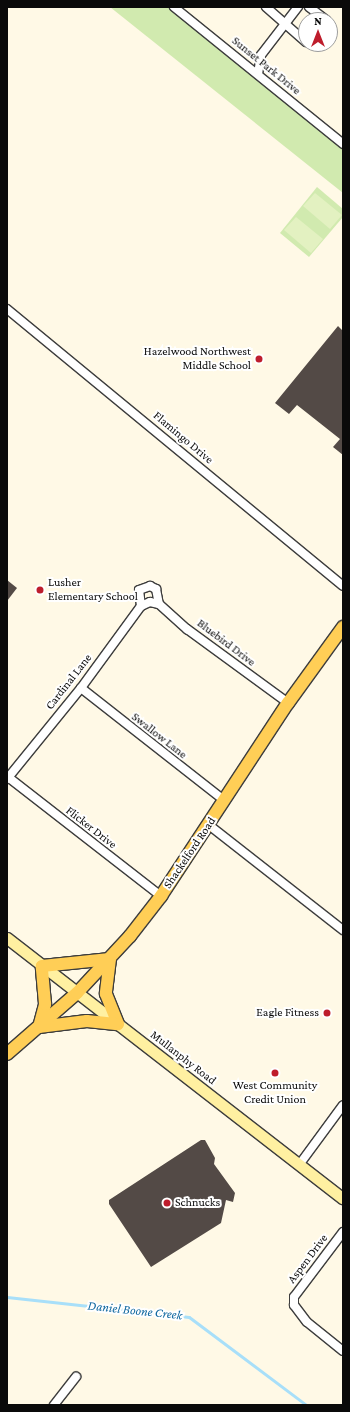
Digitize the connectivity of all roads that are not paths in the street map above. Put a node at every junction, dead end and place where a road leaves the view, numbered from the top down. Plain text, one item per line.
1 (174, 7) edge
2 (266, 7) edge
3 (298, 7) edge
4 (285, 22) junction
5 (298, 34) edge
6 (258, 74) junction
7 (343, 144) edge
8 (7, 309) edge
9 (343, 586) edge
10 (150, 602) joint
11 (159, 604) junction
12 (141, 606) junction
13 (343, 627) edge
14 (81, 688) junction
15 (288, 703) junction
16 (8, 778) edge
17 (224, 800) junction
18 (209, 825) junction
19 (161, 896) junction
20 (343, 930) edge
21 (7, 938) edge
22 (110, 959) junction
23 (42, 966) junction
24 (77, 993) junction
25 (118, 1024) junction
26 (39, 1027) junction
27 (7, 1054) edge
28 (343, 1105) edge
29 (299, 1165) junction
30 (343, 1199) edge
31 (343, 1232) edge
32 (343, 1351) edge
33 (76, 1377) dead end
34 (54, 1405) edge

1 - 6 street, Sunset Park Drive
2 - 4 street
3 - 4 street
4 - 5 street
4 - 6 street
6 - 7 street, Sunset Park Drive
8 - 9 street, Flamingo Drive
10 - 11 street, Bluebird Drive
10 - 12 street, Cardinal Lane
11 - 12 street
11 - 15 street, Bluebird Drive
12 - 14 street, Cardinal Lane
13 - 15 main road, Shackelford Road
14 - 16 street, Cardinal Lane
14 - 17 street, Swallow Lane
15 - 17 main road, Shackelford Road
16 - 19 street, Flicker Drive
17 - 18 main road, Shackelford Road
18 - 19 main road, Shackelford Road
18 - 20 street
19 - 22 main road, Shackelford Road
21 - 23 street, Mullanphy Road
22 - 23 main road
22 - 24 main road, Shackelford Road
22 - 25 main road
23 - 24 street, Mullanphy Road
23 - 26 main road
24 - 25 street, Mullanphy Road
24 - 26 main road, Shackelford Road
25 - 26 main road
25 - 29 street, Mullanphy Road
26 - 27 main road, Shackelford Road
28 - 29 street
29 - 30 street, Mullanphy Road
31 - 32 street, Aspen Drive
33 - 34 street

